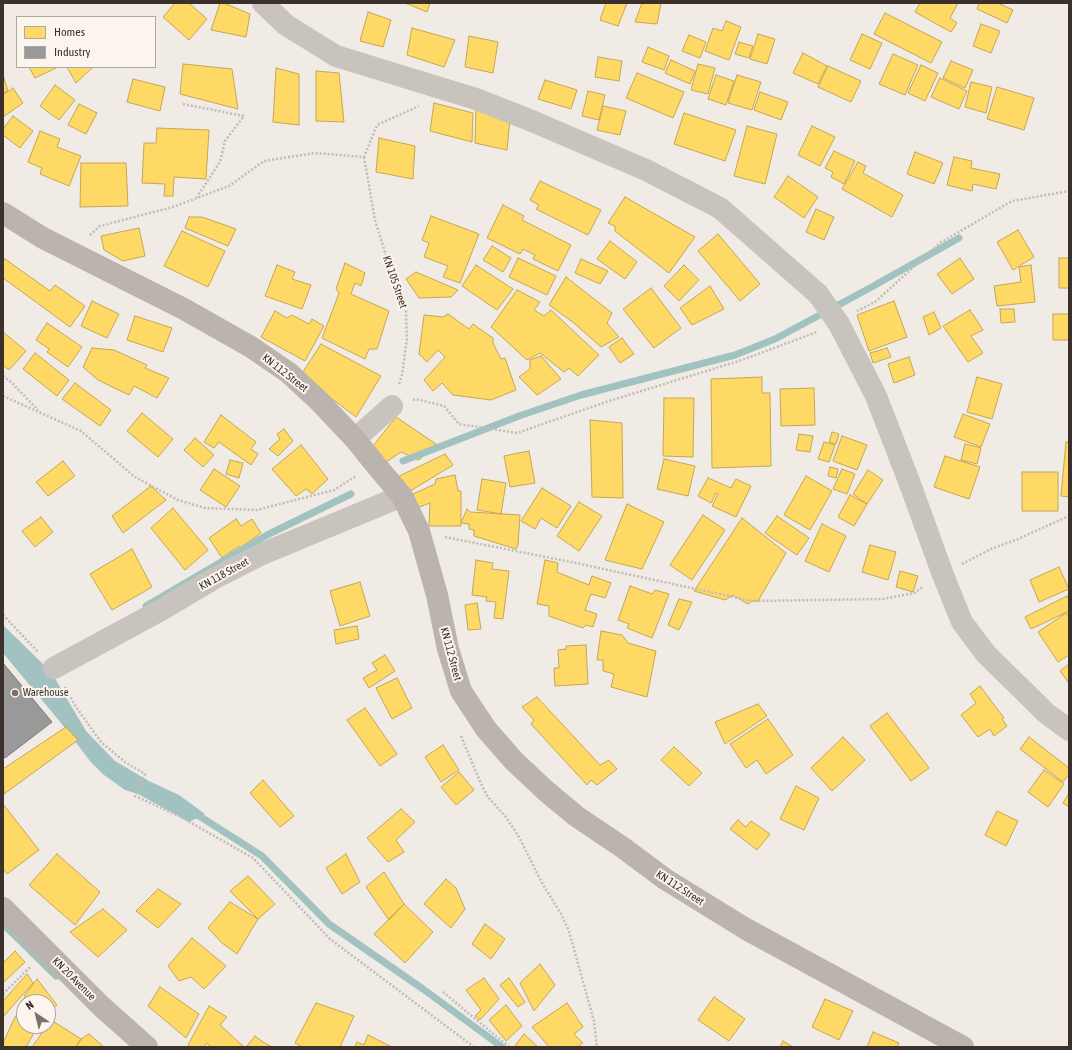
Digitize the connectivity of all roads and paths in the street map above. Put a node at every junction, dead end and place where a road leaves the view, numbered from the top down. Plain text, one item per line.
1 (263, 3) edge
2 (452, 91) junction
3 (183, 104) dead end
4 (364, 157) junction
5 (1069, 191) edge
6 (197, 198) junction
7 (3, 213) edge
8 (71, 251) junction
9 (847, 318) junction
10 (817, 332) dead end
11 (3, 376) edge
12 (3, 396) edge
13 (392, 406) junction
14 (39, 412) junction
15 (355, 439) junction
16 (374, 464) junction
17 (402, 496) junction
18 (1069, 516) edge
19 (420, 531) junction
20 (943, 575) junction
21 (3, 615) edge
22 (54, 668) junction
23 (459, 729) dead end
24 (1069, 730) edge
25 (3, 908) edge
26 (46, 951) junction
27 (443, 992) dead end
28 (3, 994) edge
29 (147, 1047) edge
30 (474, 1047) edge
31 (509, 1047) edge
32 (597, 1047) edge
33 (963, 1047) edge

1 - 2 street
2 - 4 path
2 - 9 street, bridge
3 - 6 path
4 - 6 path
4 - 13 path, KN 105 Street
5 - 9 path
6 - 8 path
7 - 8 street, KN 112 Street
8 - 15 street, KN 112 Street
9 - 20 street
10 - 13 path
11 - 14 path
12 - 14 path
13 - 15 street
14 - 16 path
15 - 16 street, KN 112 Street
16 - 17 street, KN 112 Street
17 - 19 street, KN 112 Street
17 - 22 street, KN 118 Street
18 - 20 path
19 - 20 path
19 - 33 street, KN 112 Street
20 - 24 street
21 - 22 path
22 - 30 path
23 - 32 path
25 - 26 street, KN 20 Avenue
26 - 28 path
26 - 29 street, KN 20 Avenue
27 - 31 path

